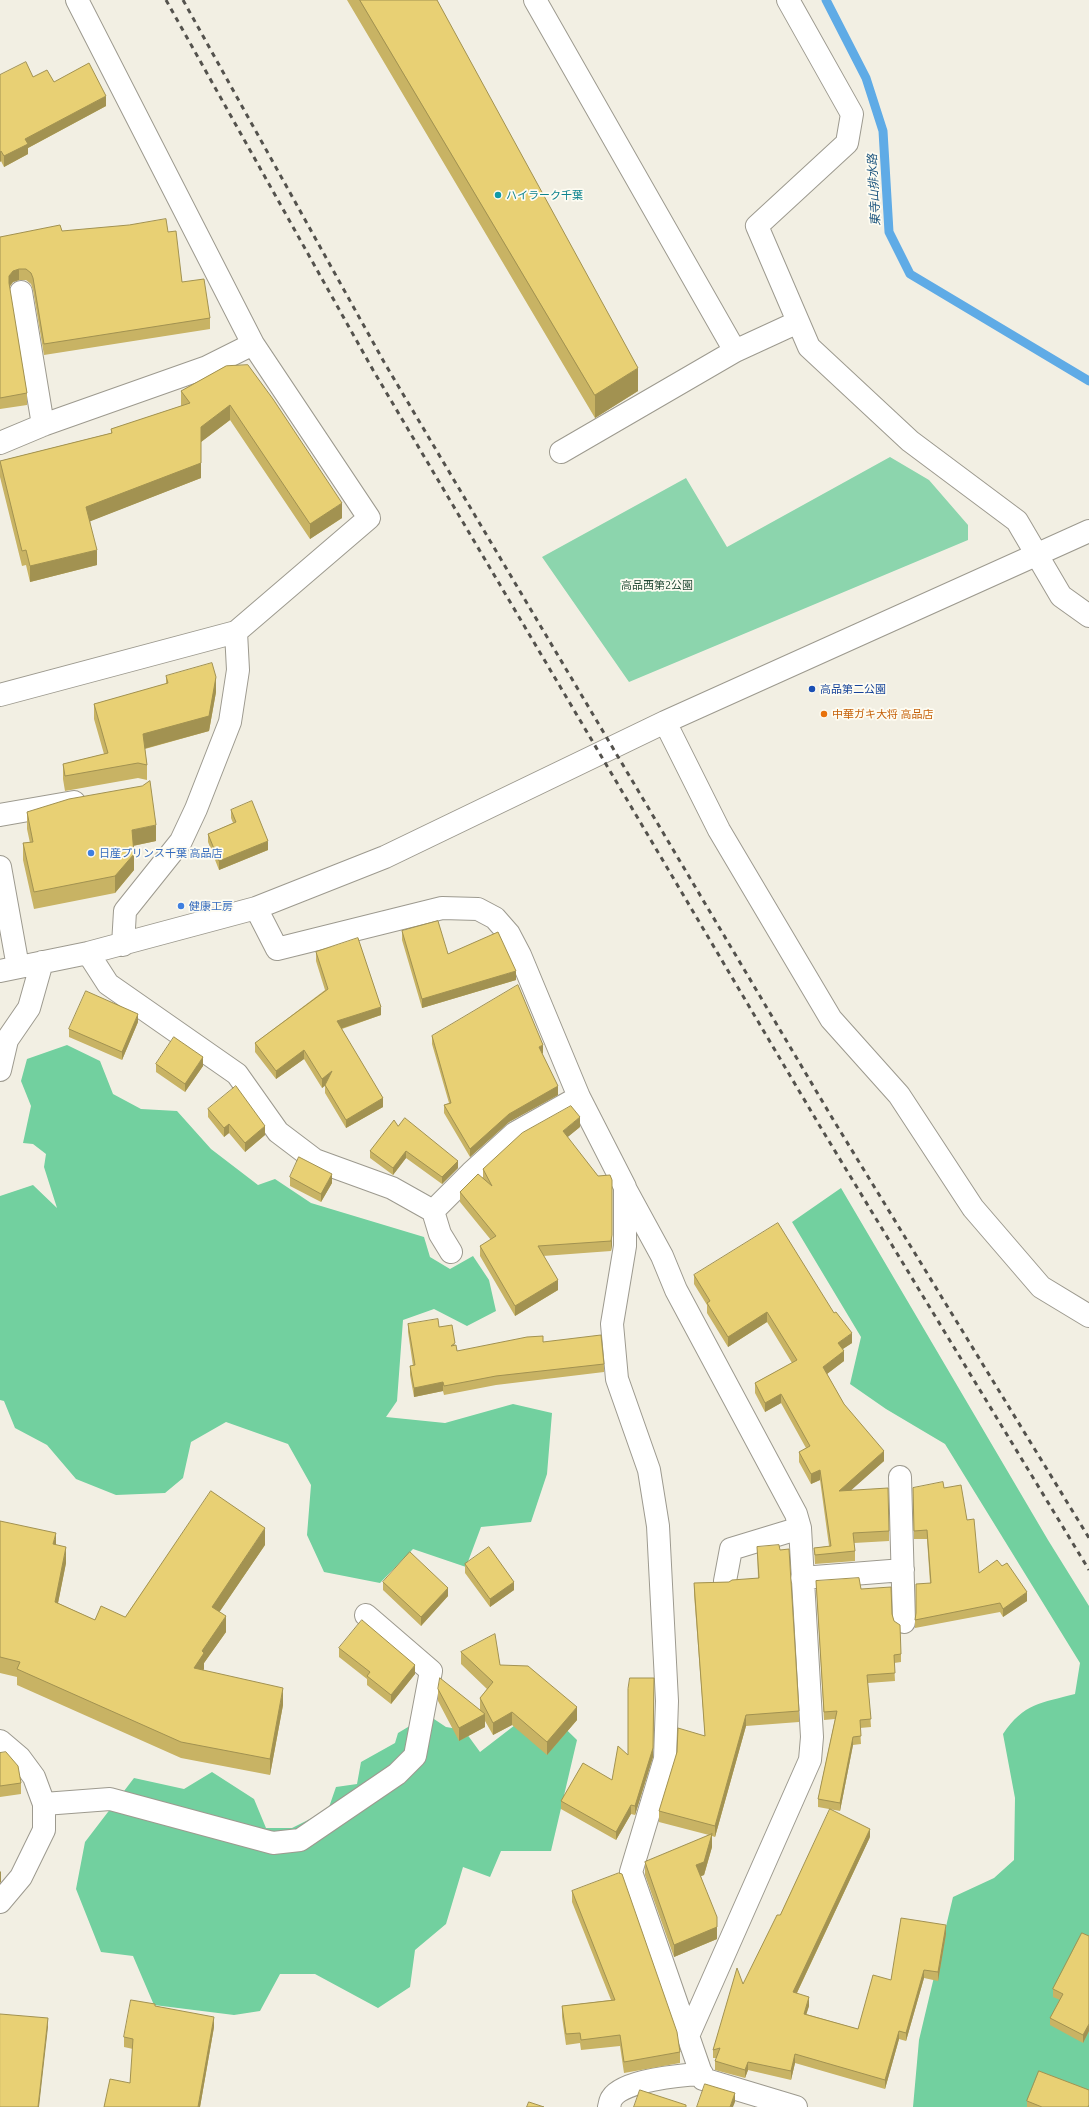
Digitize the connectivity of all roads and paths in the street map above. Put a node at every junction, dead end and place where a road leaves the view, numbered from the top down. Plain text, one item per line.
1 (77, 0) edge
2 (535, 0) edge
3 (788, 0) edge
4 (21, 292) dead end
5 (798, 322) junction
6 (253, 344) junction
7 (735, 351) junction
8 (43, 425) junction
9 (0, 443) edge
10 (561, 452) dead end
11 (1089, 532) edge
12 (1037, 556) junction
13 (1089, 616) edge
14 (236, 632) junction
15 (0, 694) edge
16 (665, 722) junction
17 (93, 798) edge
18 (0, 815) edge
19 (0, 868) edge
20 (256, 908) junction
21 (123, 945) junction
22 (88, 953) junction
23 (42, 962) junction
24 (9, 969) edge
25 (0, 1070) edge
26 (579, 1097) junction
27 (625, 1187) junction
28 (433, 1210) junction
29 (451, 1252) dead end
30 (1089, 1316) edge
31 (900, 1477) dead end
32 (800, 1528) junction
33 (903, 1570) junction
34 (802, 1578) junction
35 (724, 1581) edge
36 (366, 1615) dead end
37 (904, 1622) dead end
38 (0, 1740) edge
39 (44, 1804) junction
40 (0, 1902) edge
41 (688, 2036) junction
42 (702, 2074) junction
43 (609, 2107) edge
44 (796, 2107) edge

1 - 6 street
2 - 7 street
3 - 5 street
4 - 8 street
5 - 7 street
5 - 12 street
6 - 8 street
6 - 14 street
7 - 10 street
8 - 9 street
11 - 12 street
12 - 13 street
12 - 16 street
14 - 15 street
14 - 21 street
16 - 20 street
16 - 30 street
17 - 18 street
19 - 24 street
20 - 21 street
20 - 26 street
21 - 22 street
22 - 23 street
22 - 28 street
23 - 24 street
23 - 25 street
26 - 27 street
26 - 28 street
27 - 32 street
27 - 41 street
28 - 29 street
31 - 33 street
32 - 34 street
32 - 35 street
33 - 34 street
33 - 37 street
34 - 41 street
36 - 39 street
38 - 39 street
39 - 40 street
41 - 42 street
42 - 43 street
42 - 44 street

